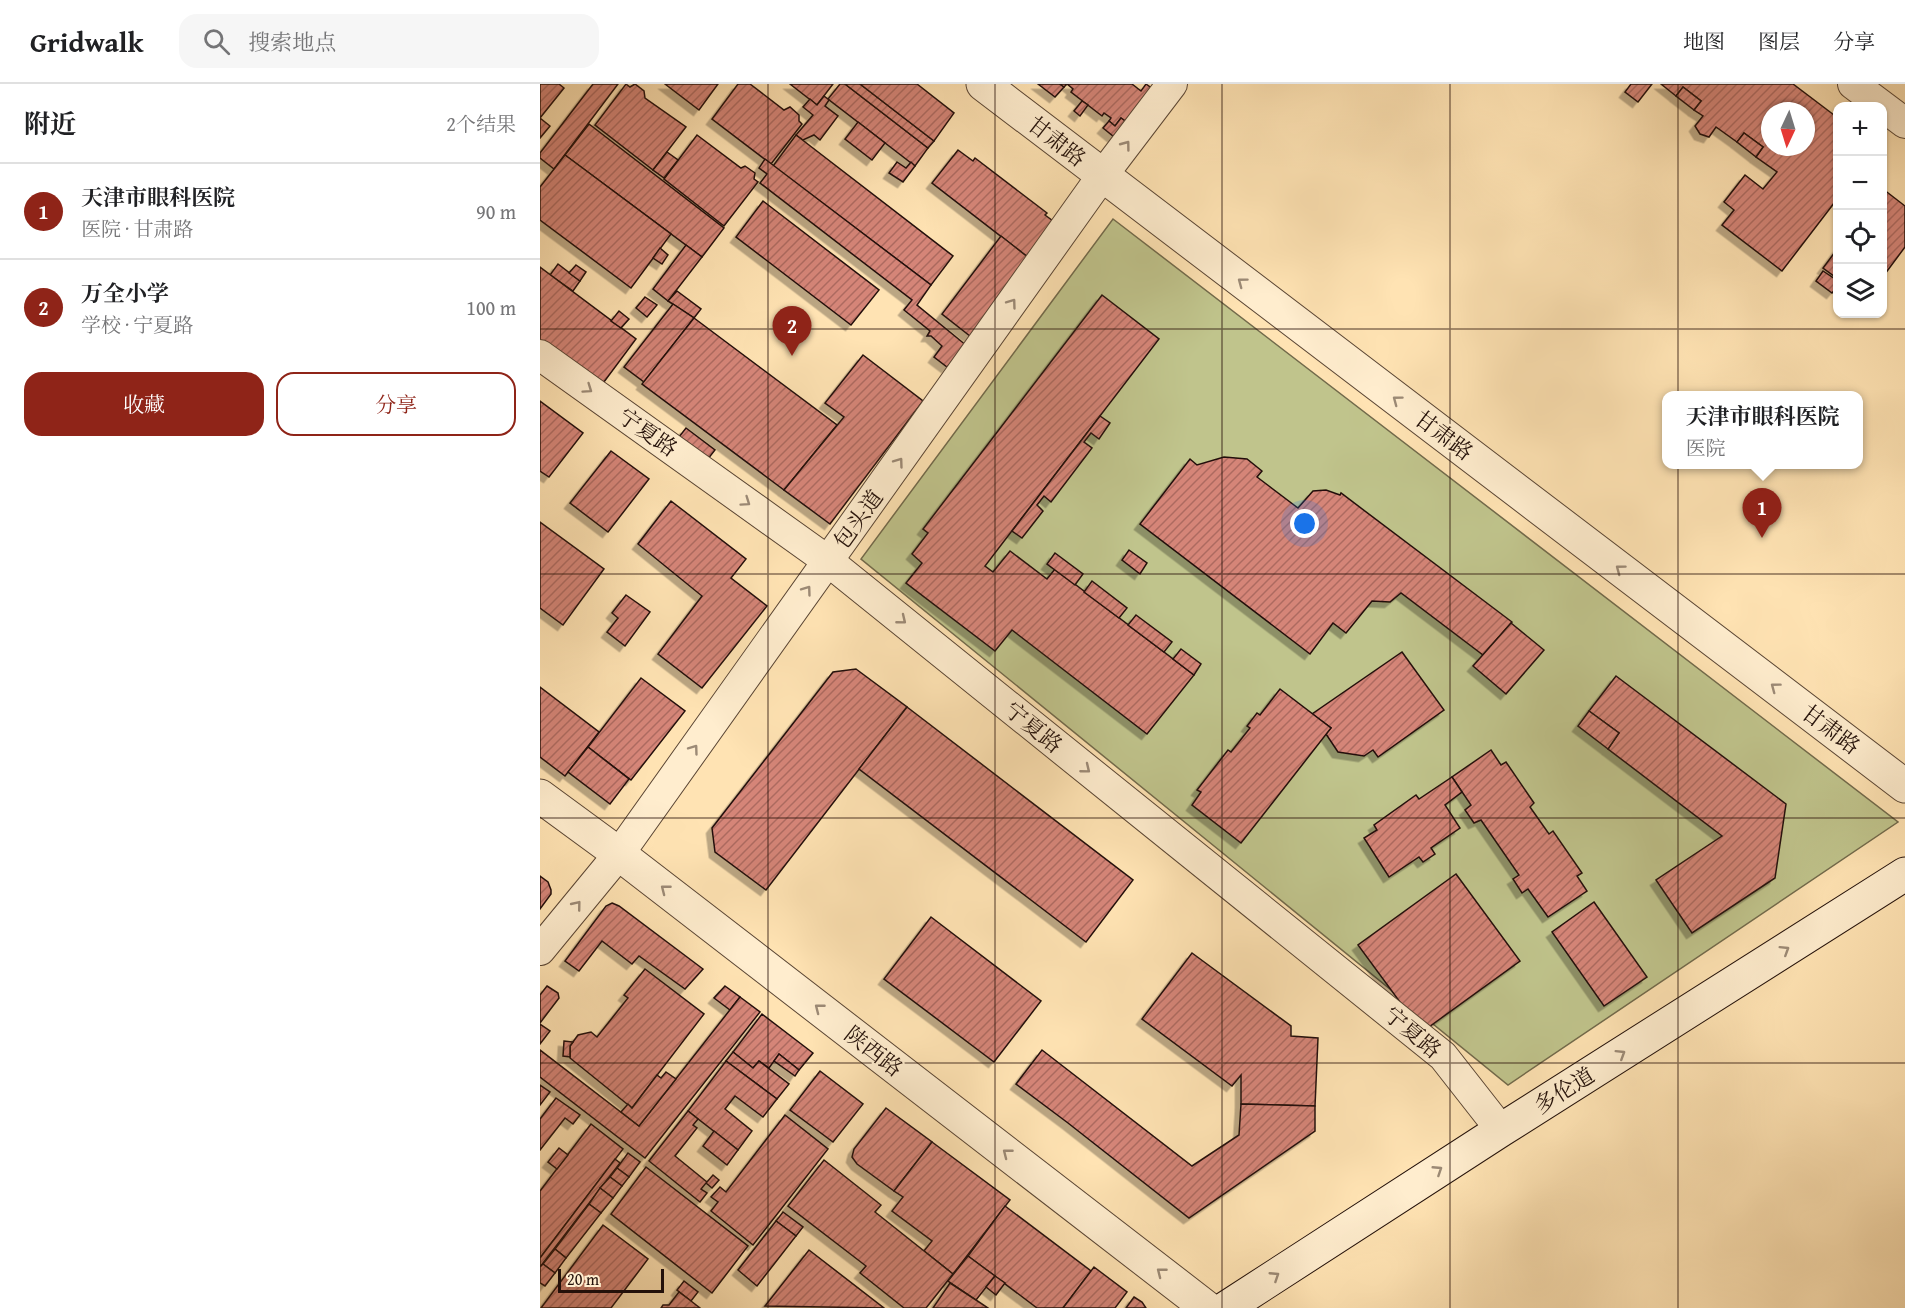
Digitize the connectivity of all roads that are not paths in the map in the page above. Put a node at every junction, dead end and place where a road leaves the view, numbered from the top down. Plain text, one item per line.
1 (983, 84) edge
2 (1172, 84) edge
3 (1853, 84) edge
4 (1905, 123) edge
5 (1102, 176) junction
6 (540, 355) edge
7 (828, 561) junction
8 (1905, 786) edge
9 (540, 796) edge
10 (619, 854) junction
11 (1900, 880) edge
12 (540, 950) edge
13 (1501, 1130) junction
14 (1207, 1308) edge
15 (1226, 1308) edge

1 - 5 street, 甘肃路
5 -> 2 street, 包头道
3 - 4 street
7 -> 5 street, 包头道
8 -> 5 street, 甘肃路
6 -> 7 street, 宁夏路
10 -> 7 street, 包头道
7 -> 13 street, 宁夏路
9 - 10 street, 陕西路
12 -> 10 street, 包头道
14 -> 10 street, 陕西路
13 -> 11 street, 多伦道
15 -> 13 street, 多伦道

